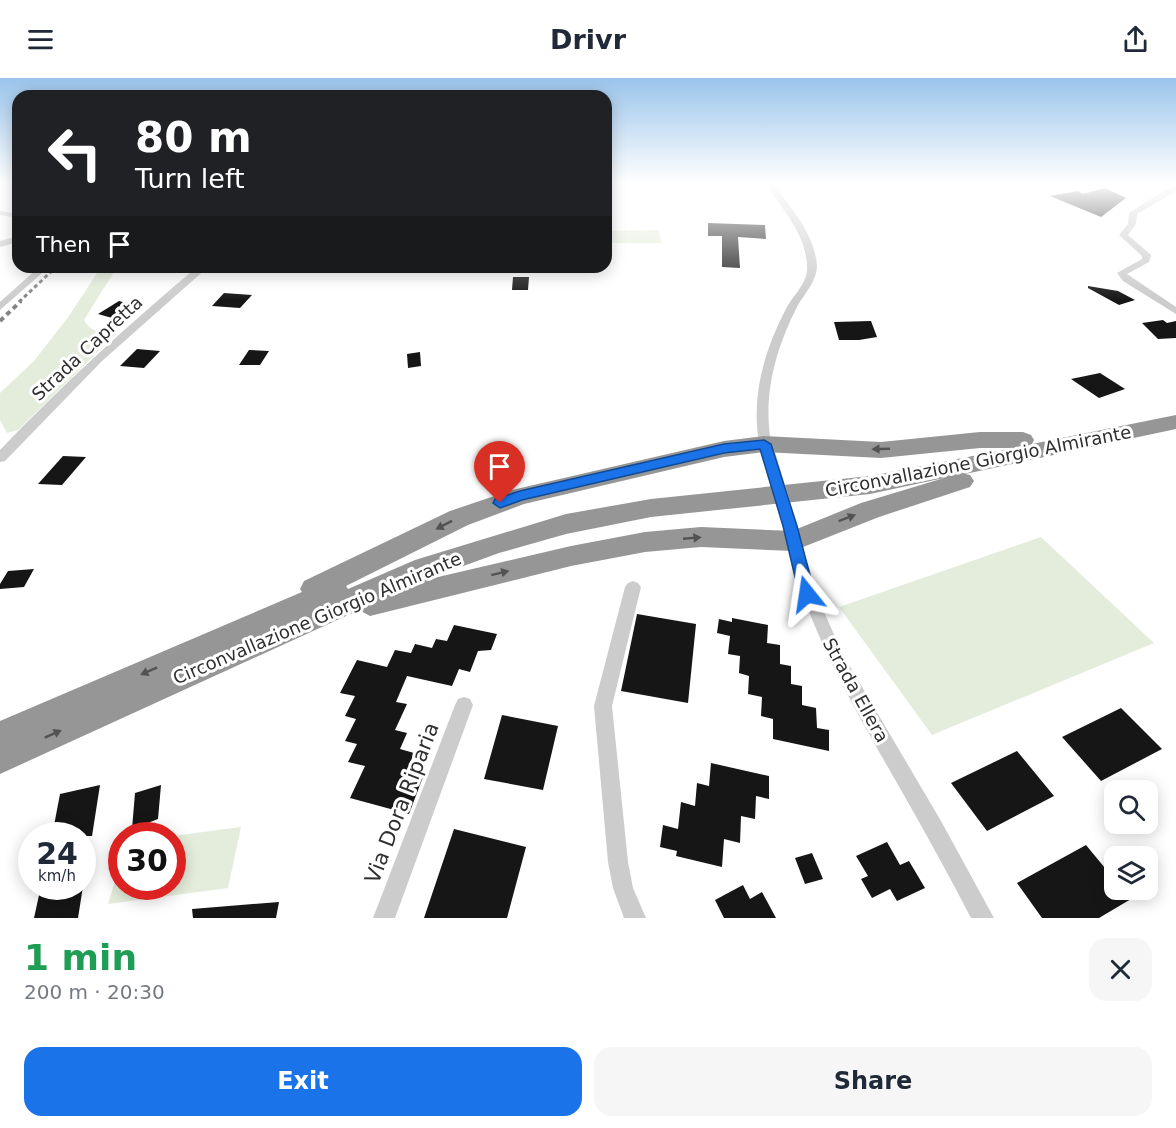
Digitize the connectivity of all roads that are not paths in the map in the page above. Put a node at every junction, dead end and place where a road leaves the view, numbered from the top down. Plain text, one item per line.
1 (795, 221) edge
2 (1132, 221) edge
3 (37, 273) edge
4 (195, 273) edge
5 (0, 307) edge
6 (1176, 311) edge
7 (1176, 409) edge
8 (1176, 423) edge
9 (1033, 445) junction
10 (766, 449) junction
11 (0, 458) edge
12 (791, 533) junction
13 (633, 587) dead end
14 (275, 615) junction
15 (301, 622) junction
16 (464, 705) dead end
17 (0, 737) edge
18 (0, 758) edge
19 (384, 918) edge
20 (635, 918) edge
21 (983, 918) edge

1 - 10 street, Strada Ellera
2 - 6 street
3 - 5 street
4 - 11 street, Strada Capretta
7 - 9 highway, Circonvallazione Giorgio Almirante
8 - 9 highway, Circonvallazione Giorgio Almirante
9 -> 10 highway
12 -> 9 highway
9 - 14 highway, Circonvallazione Giorgio Almirante
9 - 15 highway, Circonvallazione Giorgio Almirante
10 - 12 street, Strada Ellera, bridge
10 -> 14 highway
15 -> 12 highway
12 - 21 street, Strada Ellera
13 - 20 street
14 -> 17 highway, Circonvallazione Giorgio Almirante
18 -> 15 highway, Circonvallazione Giorgio Almirante
16 - 19 street, Via Dora Riparia

